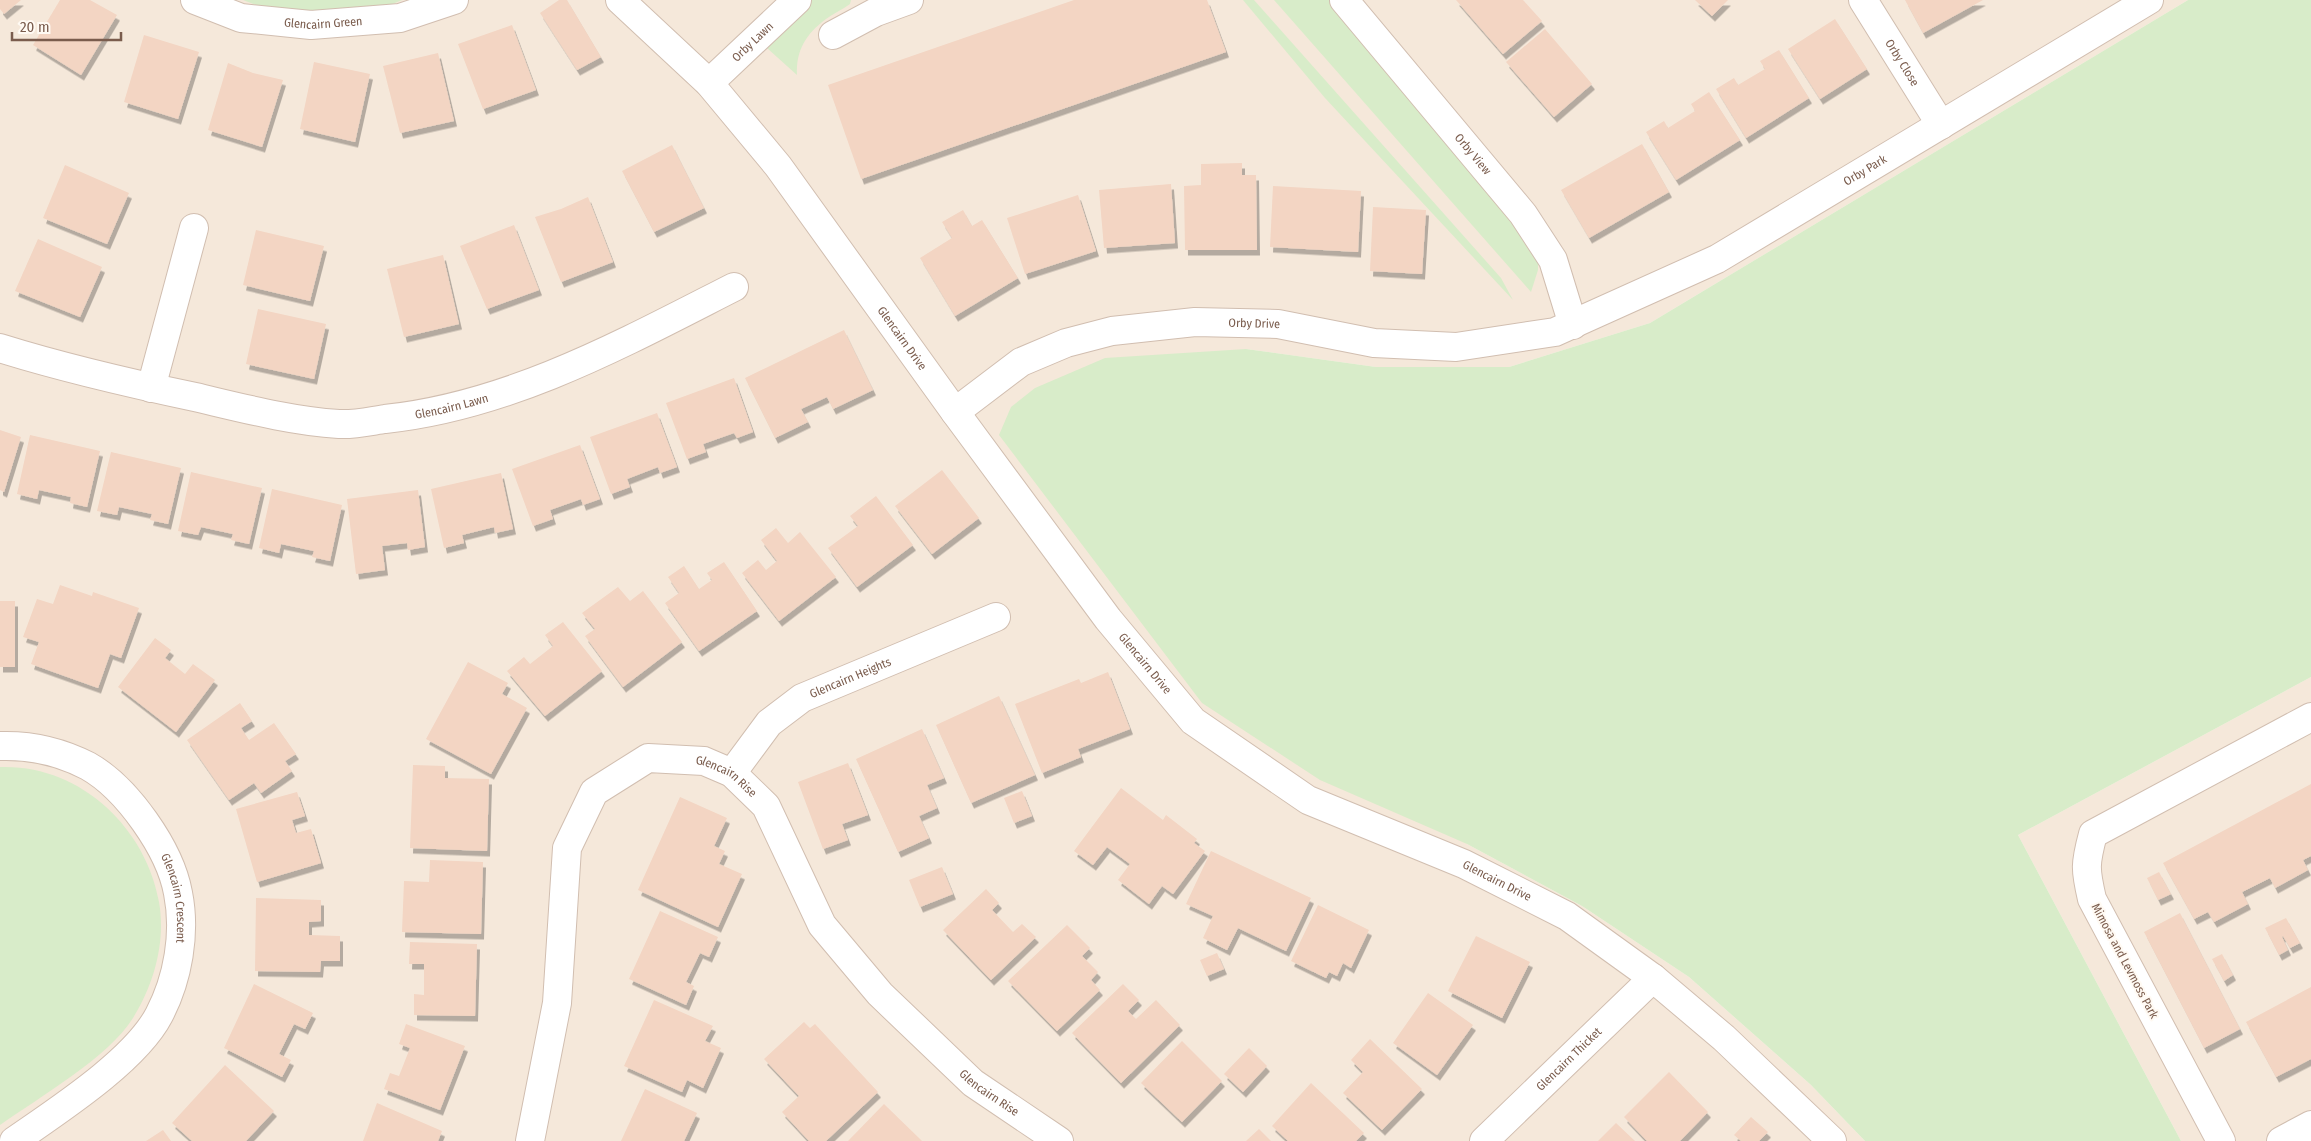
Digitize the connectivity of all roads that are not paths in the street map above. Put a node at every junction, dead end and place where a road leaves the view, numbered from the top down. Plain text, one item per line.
1 (194, 0) edge
2 (454, 0) edge
3 (620, 0) edge
4 (797, 0) edge
5 (909, 0) edge
6 (1344, 0) edge
7 (1863, 0) edge
8 (2149, 0) edge
9 (873, 6) edge
10 (833, 35) dead end
11 (709, 83) junction
12 (1941, 125) junction
13 (194, 228) dead end
14 (734, 287) dead end
15 (1573, 325) junction
16 (0, 348) edge
17 (151, 388) junction
18 (955, 412) junction
19 (996, 617) dead end
20 (2311, 717) edge
21 (0, 746) edge
22 (732, 773) junction
23 (1653, 978) junction
24 (2311, 1125) edge
25 (21, 1139) edge
26 (530, 1141) edge
27 (1059, 1141) edge
28 (1484, 1141) edge
29 (1832, 1141) edge
30 (2220, 1141) edge
31 (2281, 1141) edge

1 - 2 street, Glencairn Green
3 - 11 street, Glencairn Drive
4 - 11 street, Orby Lawn
5 - 9 street
6 - 15 street, Orby View
7 - 12 street, Orby Close
8 - 12 street, Orby Park
9 - 10 street
11 - 18 street, Glencairn Drive
12 - 15 street, Orby Park
13 - 17 street
14 - 17 street, Glencairn Lawn
15 - 18 street, Orby Drive
16 - 17 street, Glencairn Lawn
18 - 23 street, Glencairn Drive
19 - 22 street, Glencairn Heights
20 - 30 street, Mimosa and Levmoss Park
21 - 25 street, Glencairn Crescent
22 - 26 street, Glencairn Rise
22 - 27 street, Glencairn Rise
23 - 28 street, Glencairn Thicket
23 - 29 street, Glencairn Drive
24 - 31 street

